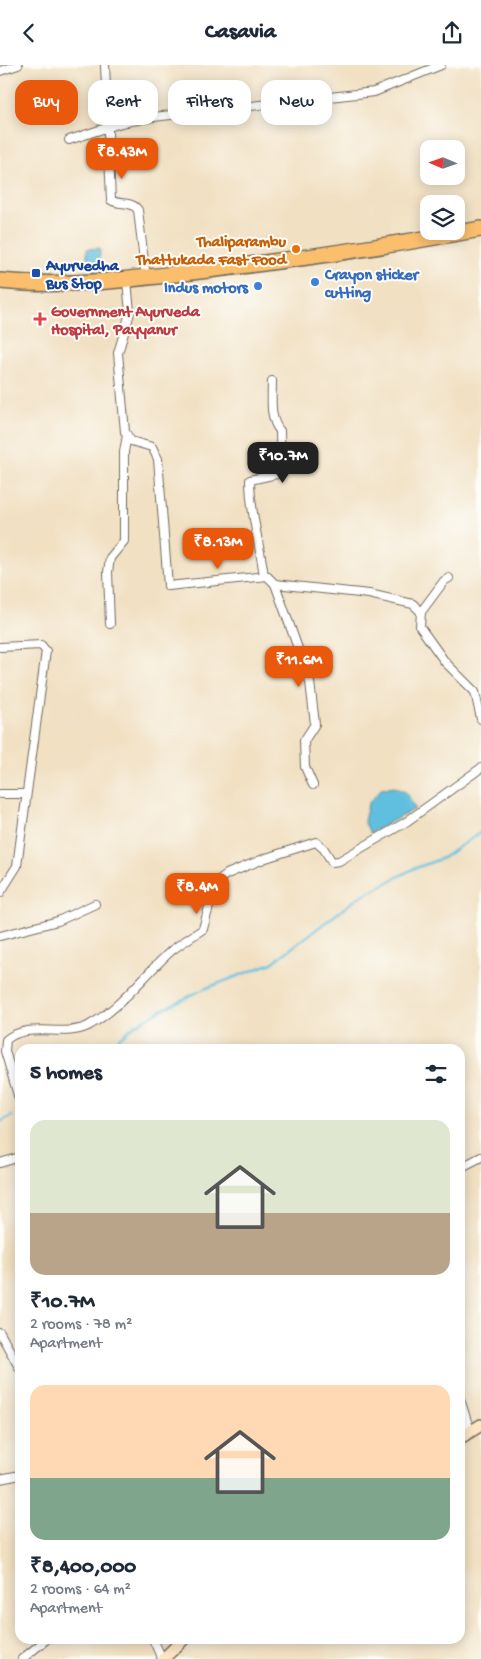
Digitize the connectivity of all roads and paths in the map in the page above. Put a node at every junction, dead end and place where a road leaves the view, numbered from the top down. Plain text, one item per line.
1 (18, 65) edge
2 (106, 65) edge
3 (441, 65) edge
4 (0, 71) edge
5 (109, 127) junction
6 (69, 140) dead end
7 (481, 229) edge
8 (146, 277) junction
9 (127, 280) junction
10 (0, 281) edge
11 (272, 381) dead end
12 (127, 435) junction
13 (264, 576) junction
14 (450, 578) dead end
15 (275, 584) junction
16 (421, 612) junction
17 (110, 624) dead end
18 (0, 647) edge
19 (481, 719) edge
20 (481, 768) edge
21 (313, 785) dead end
22 (0, 794) edge
23 (26, 794) junction
24 (0, 893) edge
25 (95, 904) dead end
26 (0, 936) edge
27 (15, 1086) edge
28 (481, 1157) edge
29 (15, 1158) edge
30 (0, 1163) edge
31 (465, 1165) edge
32 (0, 1333) edge
33 (15, 1360) edge
34 (465, 1415) edge
35 (481, 1425) edge
36 (470, 1431) junction
37 (465, 1435) edge
38 (15, 1476) edge
39 (0, 1479) edge
40 (41, 1644) edge
41 (155, 1644) edge
42 (178, 1644) edge
43 (22, 1659) edge
44 (162, 1659) edge

1 - 4 street
2 - 5 street
3 - 5 street
5 - 6 street
5 - 8 street
7 - 8 highway
8 - 9 highway
9 - 10 highway
9 - 12 street
11 - 13 street
12 - 13 street
12 - 17 street
13 - 15 street
14 - 16 street
15 - 16 street
15 - 21 street
16 - 19 street
18 - 23 street
20 - 27 street
22 - 23 street
23 - 24 street
25 - 26 street
28 - 31 street
29 - 30 street
32 - 33 street
34 - 36 street
35 - 36 main road
36 - 37 main road
38 - 39 street
40 - 43 street
41 - 44 street
42 - 44 main road

